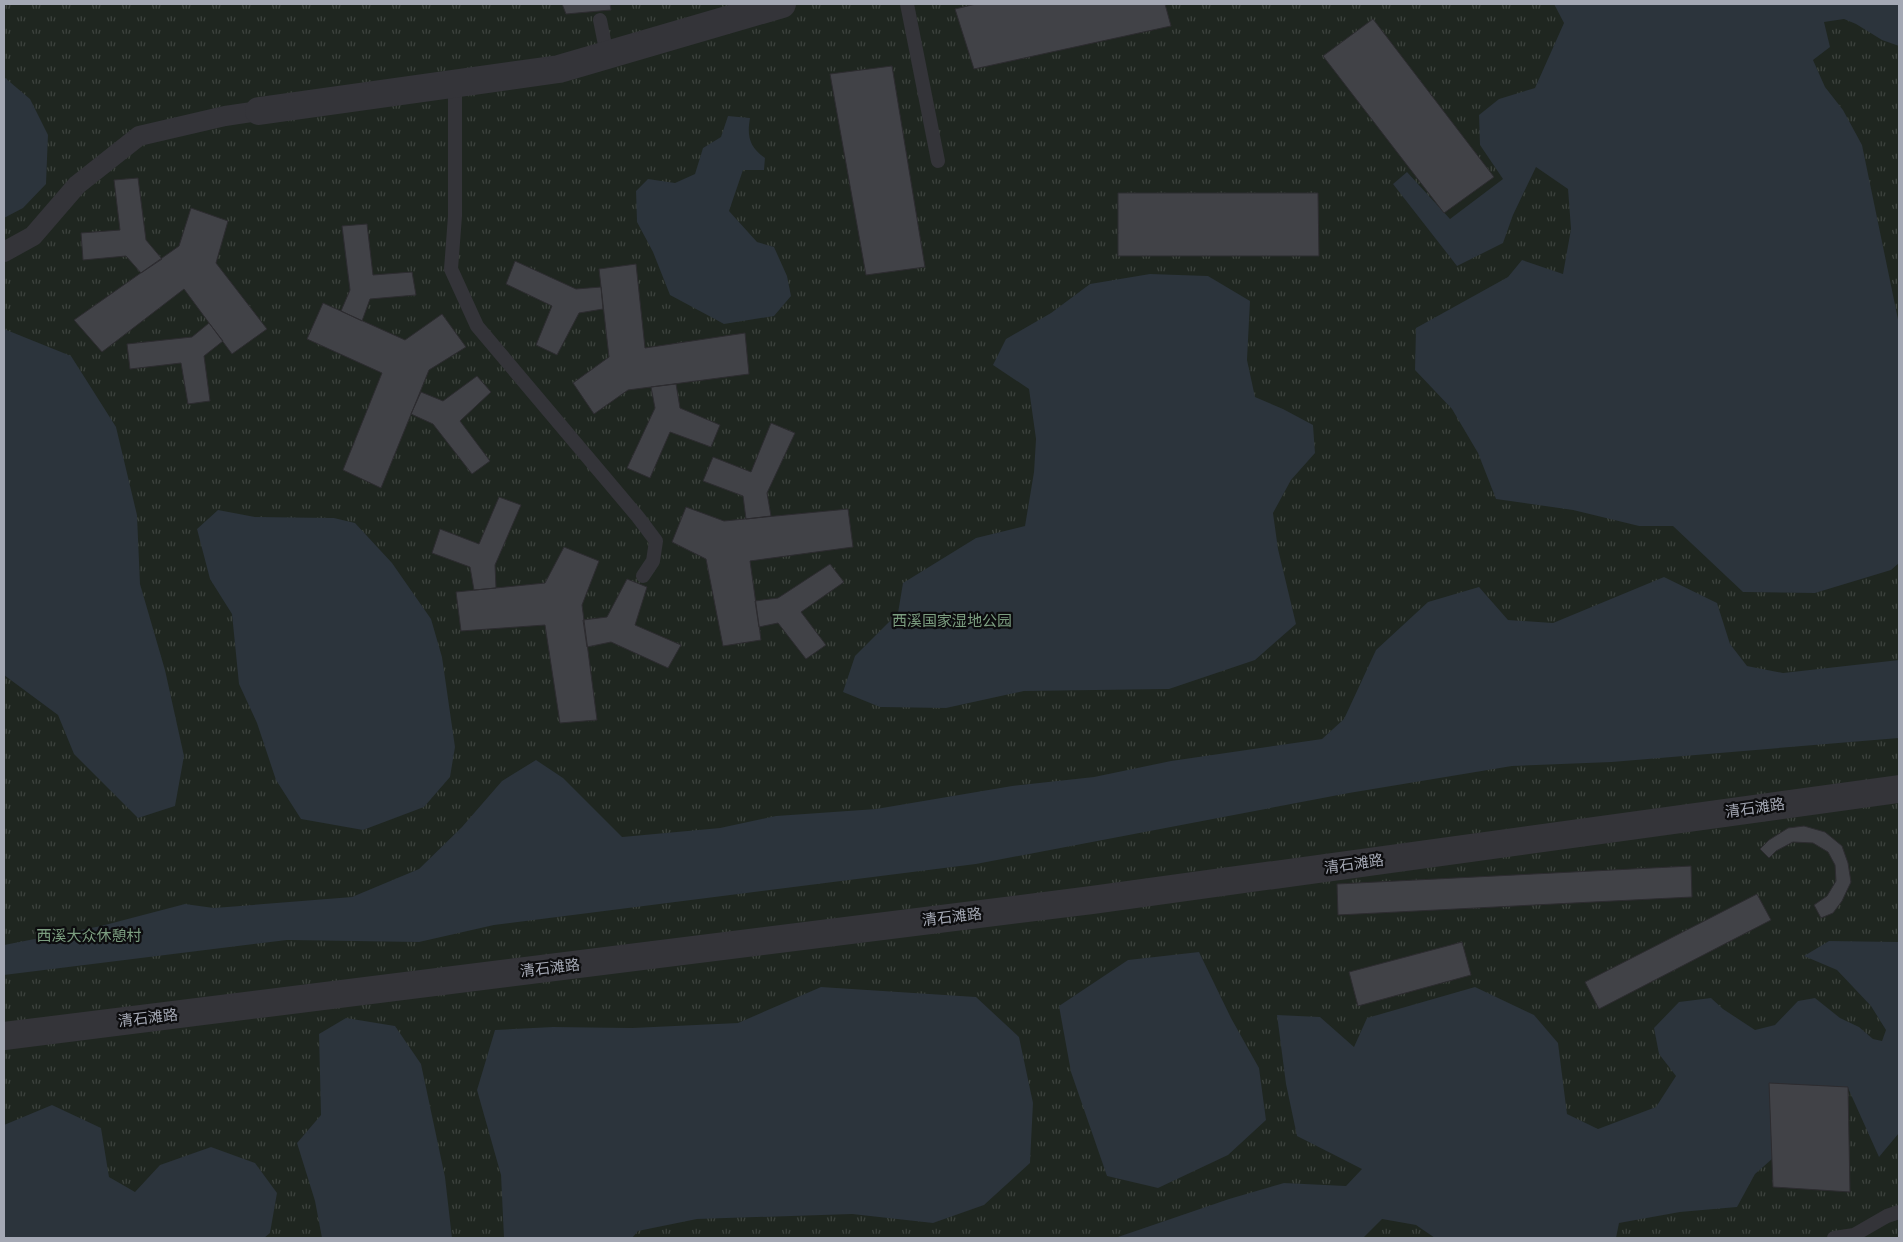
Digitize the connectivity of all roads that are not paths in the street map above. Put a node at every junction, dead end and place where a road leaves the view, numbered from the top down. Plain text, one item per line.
1 (782, 4) edge
2 (908, 4) edge
3 (600, 20) dead end
4 (607, 55) junction
5 (455, 83) junction
6 (259, 111) joint
7 (938, 162) dead end
8 (4, 252) edge
9 (643, 576) dead end
10 (1896, 794) edge
11 (4, 1036) edge
12 (1899, 1212) edge
13 (1834, 1238) edge

1 - 4 street
2 - 7 lane
3 - 4 lane
4 - 5 street
5 - 6 street
5 - 9 lane
6 - 8 street
10 - 11 street, 清石滩路
12 - 13 lane

